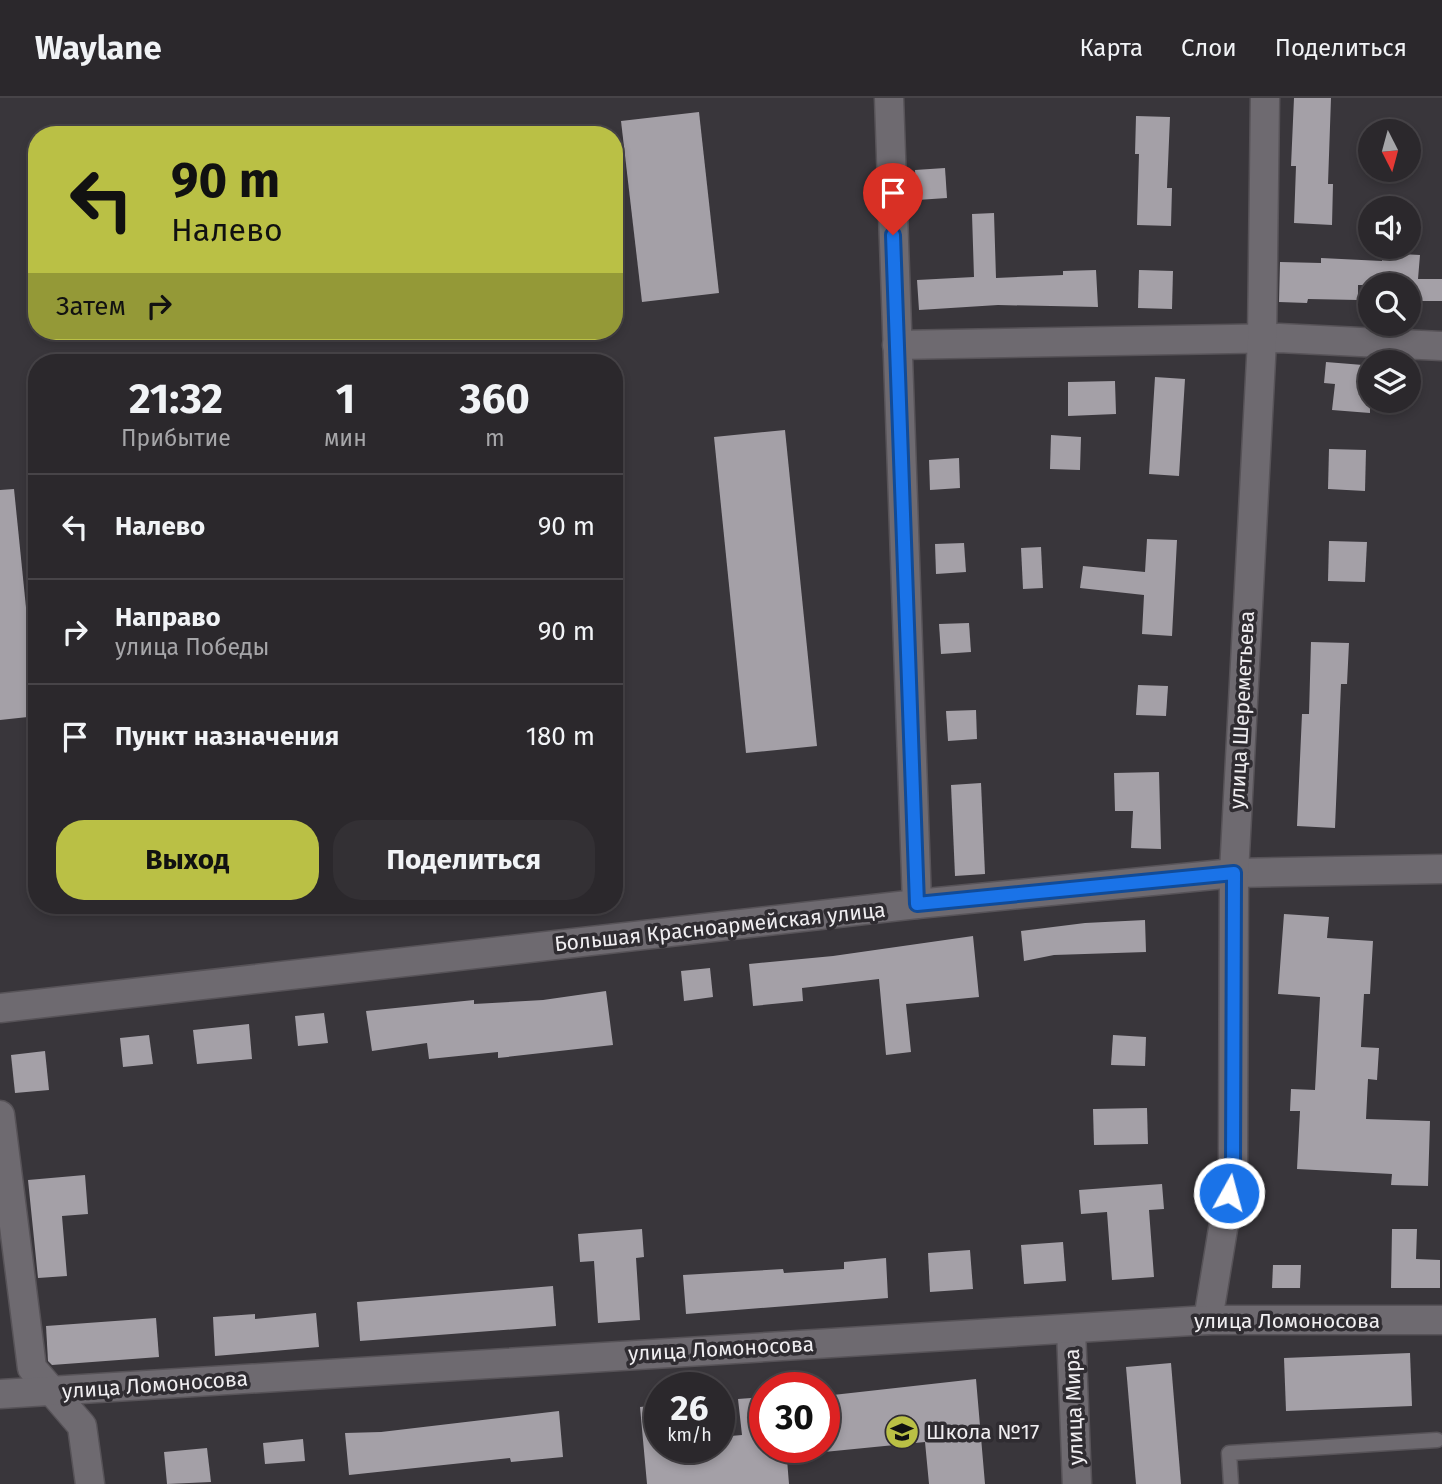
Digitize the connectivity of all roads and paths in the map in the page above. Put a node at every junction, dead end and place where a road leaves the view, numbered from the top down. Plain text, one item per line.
1 (889, 98) edge
2 (1265, 98) edge
3 (1262, 340) junction
4 (897, 345) junction
5 (1442, 346) edge
6 (1442, 869) edge
7 (1234, 873) junction
8 (917, 904) junction
9 (0, 1009) edge
10 (0, 1115) edge
11 (1208, 1320) junction
12 (1442, 1320) edge
13 (1071, 1329) junction
14 (51, 1391) junction
15 (0, 1394) edge
16 (1437, 1440) dead end
17 (90, 1484) edge
18 (1077, 1484) edge
19 (1231, 1484) edge

1 - 4 street
2 - 3 street, улица Шереметьева
3 - 4 street
3 - 5 street
3 - 7 street, улица Шереметьева
4 - 8 street
6 - 7 street, Большая Красноармейская улица
7 - 8 street, Большая Красноармейская улица
7 - 11 street, улица Шереметьева
8 - 9 street, Большая Красноармейская улица
10 - 14 street
11 - 12 street, улица Ломоносова
11 - 13 street, улица Ломоносова
13 - 14 street, улица Ломоносова
13 - 18 street, улица Мира
14 - 15 street, улица Ломоносова
14 - 17 street
16 - 19 lane

